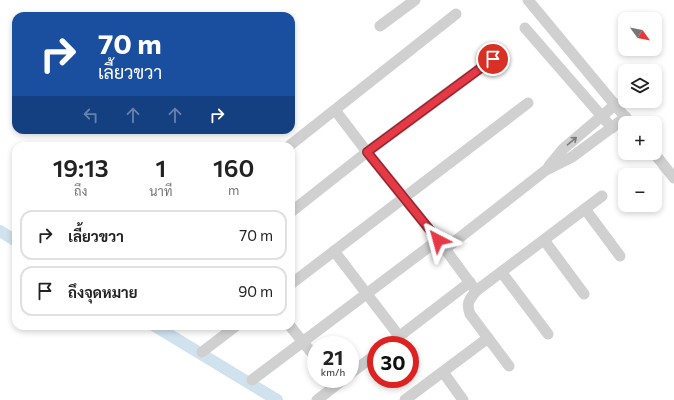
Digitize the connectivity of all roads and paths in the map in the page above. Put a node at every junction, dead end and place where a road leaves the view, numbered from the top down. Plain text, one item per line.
1 (415, 0) edge
2 (528, 0) edge
3 (456, 14) dead end
4 (380, 26) dead end
5 (525, 28) dead end
6 (493, 59) dead end
7 (528, 103) dead end
8 (616, 104) junction
9 (335, 110) junction
10 (603, 116) junction
11 (625, 116) edge
12 (618, 125) edge
13 (612, 128) junction
14 (294, 142) edge
15 (367, 152) junction
16 (660, 160) edge
17 (546, 170) junction
18 (674, 178) edge
19 (602, 196) dead end
20 (404, 198) junction
21 (295, 209) edge
22 (586, 209) junction
23 (438, 240) junction
24 (544, 240) junction
25 (445, 249) junction
26 (334, 251) junction
27 (620, 256) dead end
28 (502, 273) junction
29 (295, 281) edge
30 (473, 286) junction
31 (366, 294) junction
32 (584, 294) dead end
33 (231, 330) edge
34 (293, 330) edge
35 (548, 334) dead end
36 (399, 336) joint
37 (488, 338) junction
38 (303, 342) junction
39 (307, 347) edge
40 (202, 352) dead end
41 (367, 361) edge
42 (509, 366) dead end
43 (359, 367) edge
44 (443, 372) junction
45 (252, 380) dead end
46 (330, 388) edge
47 (317, 400) edge
48 (405, 400) edge
49 (464, 400) edge

1 - 4 street
2 - 8 street
3 - 9 street
5 - 10 street
6 - 15 street
7 - 20 street
8 - 10 street
8 - 11 street
9 - 14 street
9 - 15 street
10 - 13 street
17 -> 10 street
12 - 13 street
13 - 17 street
15 - 20 street
15 - 21 street
16 - 18 street
17 - 25 street
19 - 22 street
20 - 23 street
20 - 26 street
22 - 24 street
22 - 27 street
23 - 25 street
23 - 31 street
24 - 28 street
24 - 32 street
25 - 30 street
26 - 29 street
26 - 31 street
28 - 30 street
28 - 35 street
30 - 36 street
30 - 37 street
31 - 36 street
31 - 38 street
33 - 40 street
34 - 38 street
37 - 42 street
37 - 44 street
38 - 39 street
38 - 45 street
41 - 43 street
44 - 48 street
44 - 49 street
46 - 47 street

